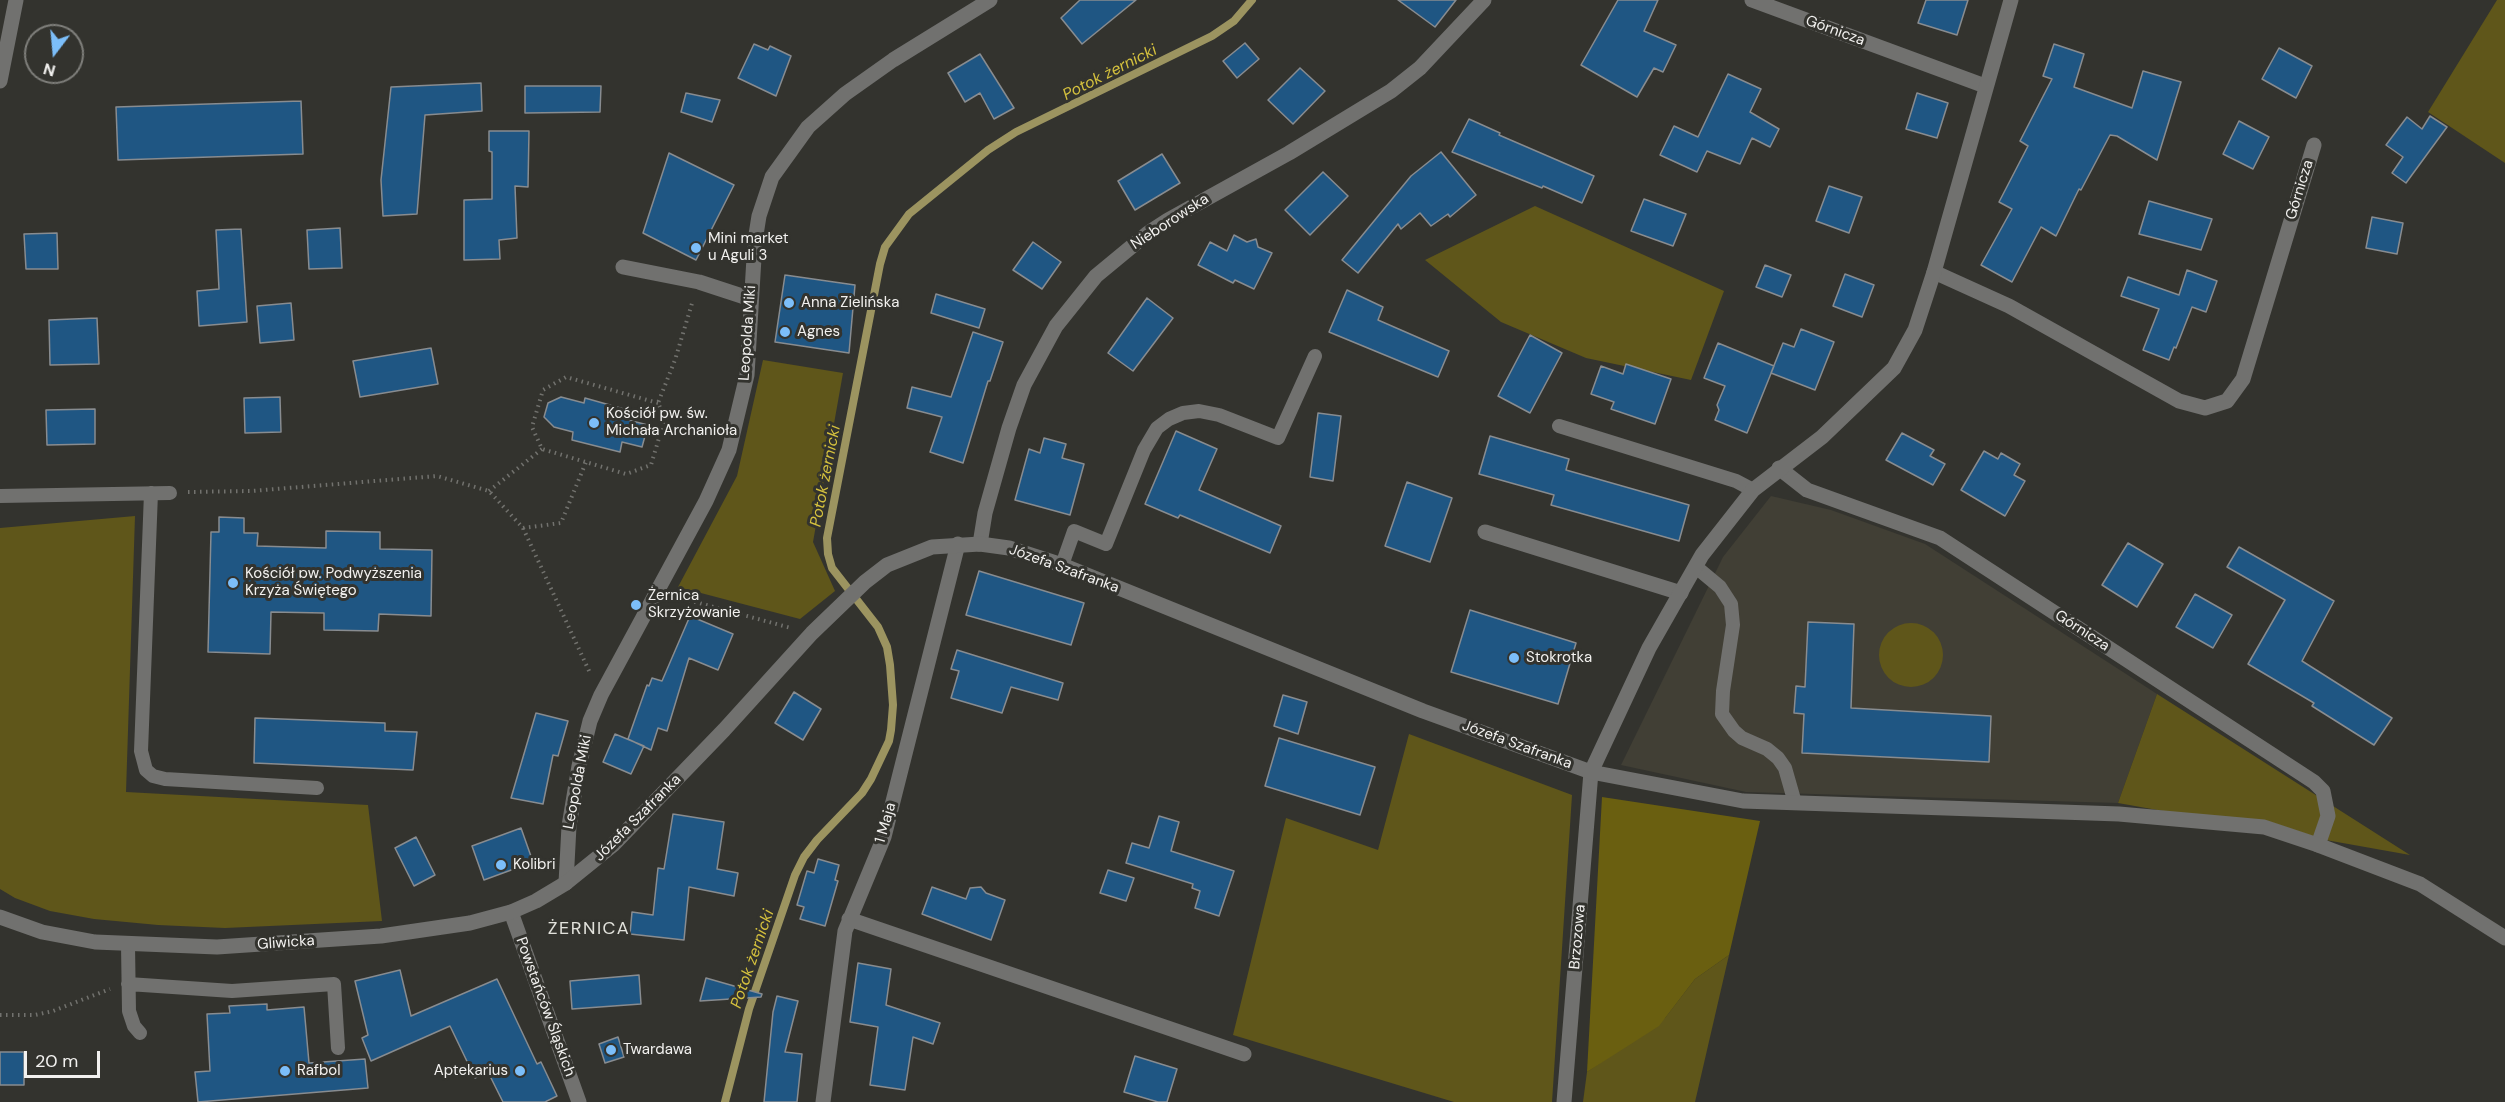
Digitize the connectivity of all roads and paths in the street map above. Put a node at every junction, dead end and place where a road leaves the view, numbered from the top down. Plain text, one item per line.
1 (16, 0) edge
2 (990, 0) edge
3 (1484, 0) edge
4 (1752, 0) edge
5 (2011, 0) edge
6 (0, 81) edge
7 (1985, 87) junction
8 (2314, 145) dead end
9 (623, 267) dead end
10 (1934, 272) junction
11 (699, 282) junction
12 (751, 299) junction
13 (1315, 356) dead end
14 (658, 403) junction
15 (1559, 426) dead end
16 (542, 449) junction
17 (586, 462) junction
18 (1779, 468) junction
19 (1753, 490) junction
20 (489, 491) junction
21 (150, 493) junction
22 (170, 493) joint
23 (0, 496) edge
24 (523, 528) junction
25 (1485, 532) dead end
26 (958, 544) junction
27 (980, 544) junction
28 (1062, 565) junction
29 (1696, 567) junction
30 (658, 592) junction
31 (1681, 593) junction
32 (812, 633) junction
33 (601, 695) junction
34 (1591, 772) junction
35 (317, 788) dead end
36 (1794, 803) junction
37 (2318, 845) junction
38 (566, 883) junction
39 (511, 912) junction
40 (0, 917) edge
41 (849, 919) junction
42 (2505, 938) edge
43 (128, 945) junction
44 (128, 984) junction
45 (89, 996) dead end
46 (0, 1015) edge
47 (140, 1033) dead end
48 (338, 1048) dead end
49 (1244, 1054) dead end
50 (579, 1102) edge
51 (824, 1102) edge
52 (1564, 1102) edge

1 - 6 street
2 - 12 street, Leopolda Miki
3 - 27 street, Nieborowska
4 - 7 street, Górnicza
5 - 7 street
7 - 10 street
8 - 10 street, Górnicza
9 - 11 street
10 - 18 street
11 - 12 street
11 - 14 path
12 - 30 street, Leopolda Miki
13 - 28 lane
14 - 16 path
14 - 17 path
15 - 19 lane
16 - 17 path
16 - 20 path
17 - 24 path
18 - 19 street
18 - 37 street, Górnicza
19 - 29 street
20 - 22 path
20 - 24 path
21 - 22 lane
21 - 23 lane
21 - 35 lane
24 - 33 path
25 - 31 street
26 - 27 street, Józefa Szafranka
26 - 32 street, Józefa Szafranka
26 - 41 street, 1 Maja
27 - 28 street, Józefa Szafranka
28 - 34 street, Józefa Szafranka
29 - 31 street
29 - 36 lane
30 - 32 path
30 - 33 street, Leopolda Miki
31 - 34 street
32 - 38 street, Józefa Szafranka
33 - 38 street, Leopolda Miki
34 - 36 street, Józefa Szafranka
34 - 52 street, Brzozowa
36 - 37 street, Józefa Szafranka
37 - 42 street, Józefa Szafranka
38 - 39 street, Gliwicka
39 - 43 street, Gliwicka
39 - 50 street, Powstańców Śląskich
40 - 43 street, Gliwicka
41 - 49 street
41 - 51 street, 1 Maja
43 - 44 lane
44 - 47 lane
44 - 48 lane
45 - 46 path

